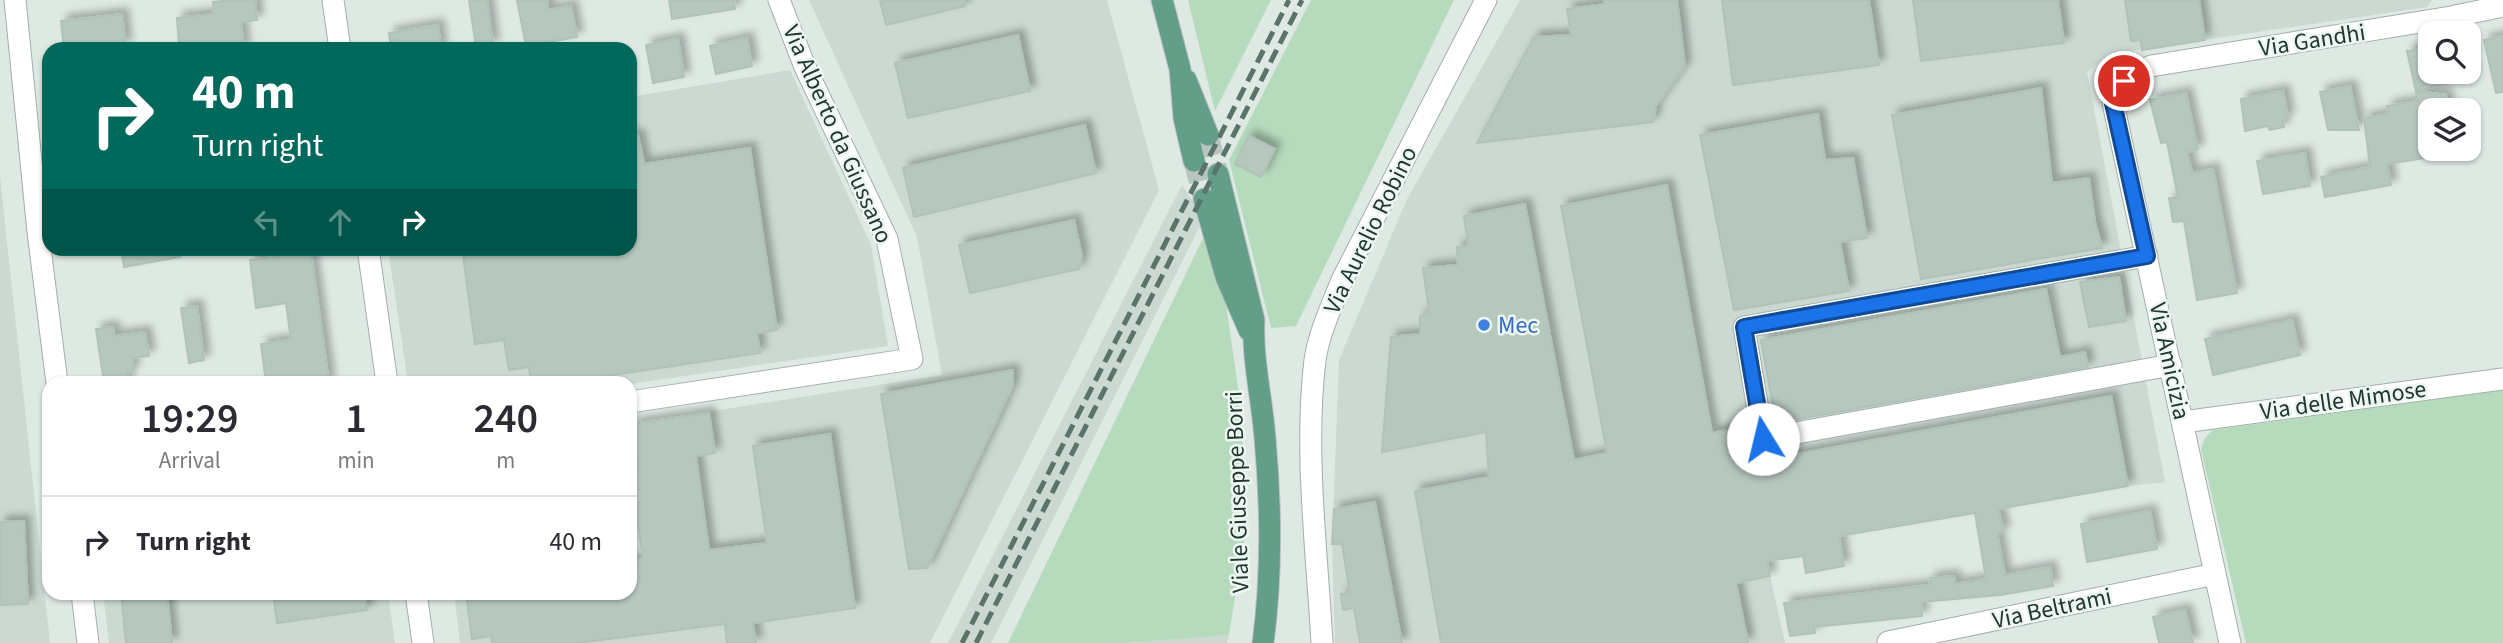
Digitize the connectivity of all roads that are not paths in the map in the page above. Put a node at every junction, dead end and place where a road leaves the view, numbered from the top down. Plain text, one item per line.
1 (15, 0) edge
2 (333, 0) edge
3 (779, 0) edge
4 (1161, 0) edge
5 (1486, 0) edge
6 (2503, 6) edge
7 (2449, 9) edge
8 (339, 42) edge
9 (1180, 69) junction
10 (2124, 81) joint
11 (1208, 135) tunnel mouth
12 (1194, 161) tunnel mouth
13 (1218, 174) tunnel mouth
14 (1205, 199) tunnel mouth
15 (369, 256) edge
16 (2147, 256) junction
17 (1253, 338) junction
18 (2171, 365) junction
19 (56, 376) edge
20 (386, 376) edge
21 (2503, 379) edge
22 (637, 401) edge
23 (2183, 422) junction
24 (2215, 574) junction
25 (83, 600) edge
26 (417, 600) edge
27 (1888, 642) edge
28 (88, 643) edge
29 (423, 643) edge
30 (1263, 643) edge
31 (1322, 643) edge
32 (2230, 643) edge

1 - 19 street
2 - 8 street
3 - 22 street, Via Alberto da Giussano
4 - 9 main road
5 - 31 street, Via Aurelio Robino
6 - 7 street, Via Gandhi
7 - 10 street, Via Gandhi
9 - 11 main road
9 - 12 main road
10 - 16 street, Via Amicizia
13 - 17 main road, Viale Giuseppe Borri
14 - 17 main road, Viale Giuseppe Borri
15 - 20 street
16 - 18 street, Via Amicizia
16 - 18 street
17 - 30 main road, Viale Giuseppe Borri
18 - 23 street, Via Amicizia
21 - 23 street, Via delle Mimose
23 - 24 street, Via Amicizia
24 - 27 street, Via Beltrami
24 - 32 street, Via Amicizia
25 - 28 street
26 - 29 street

